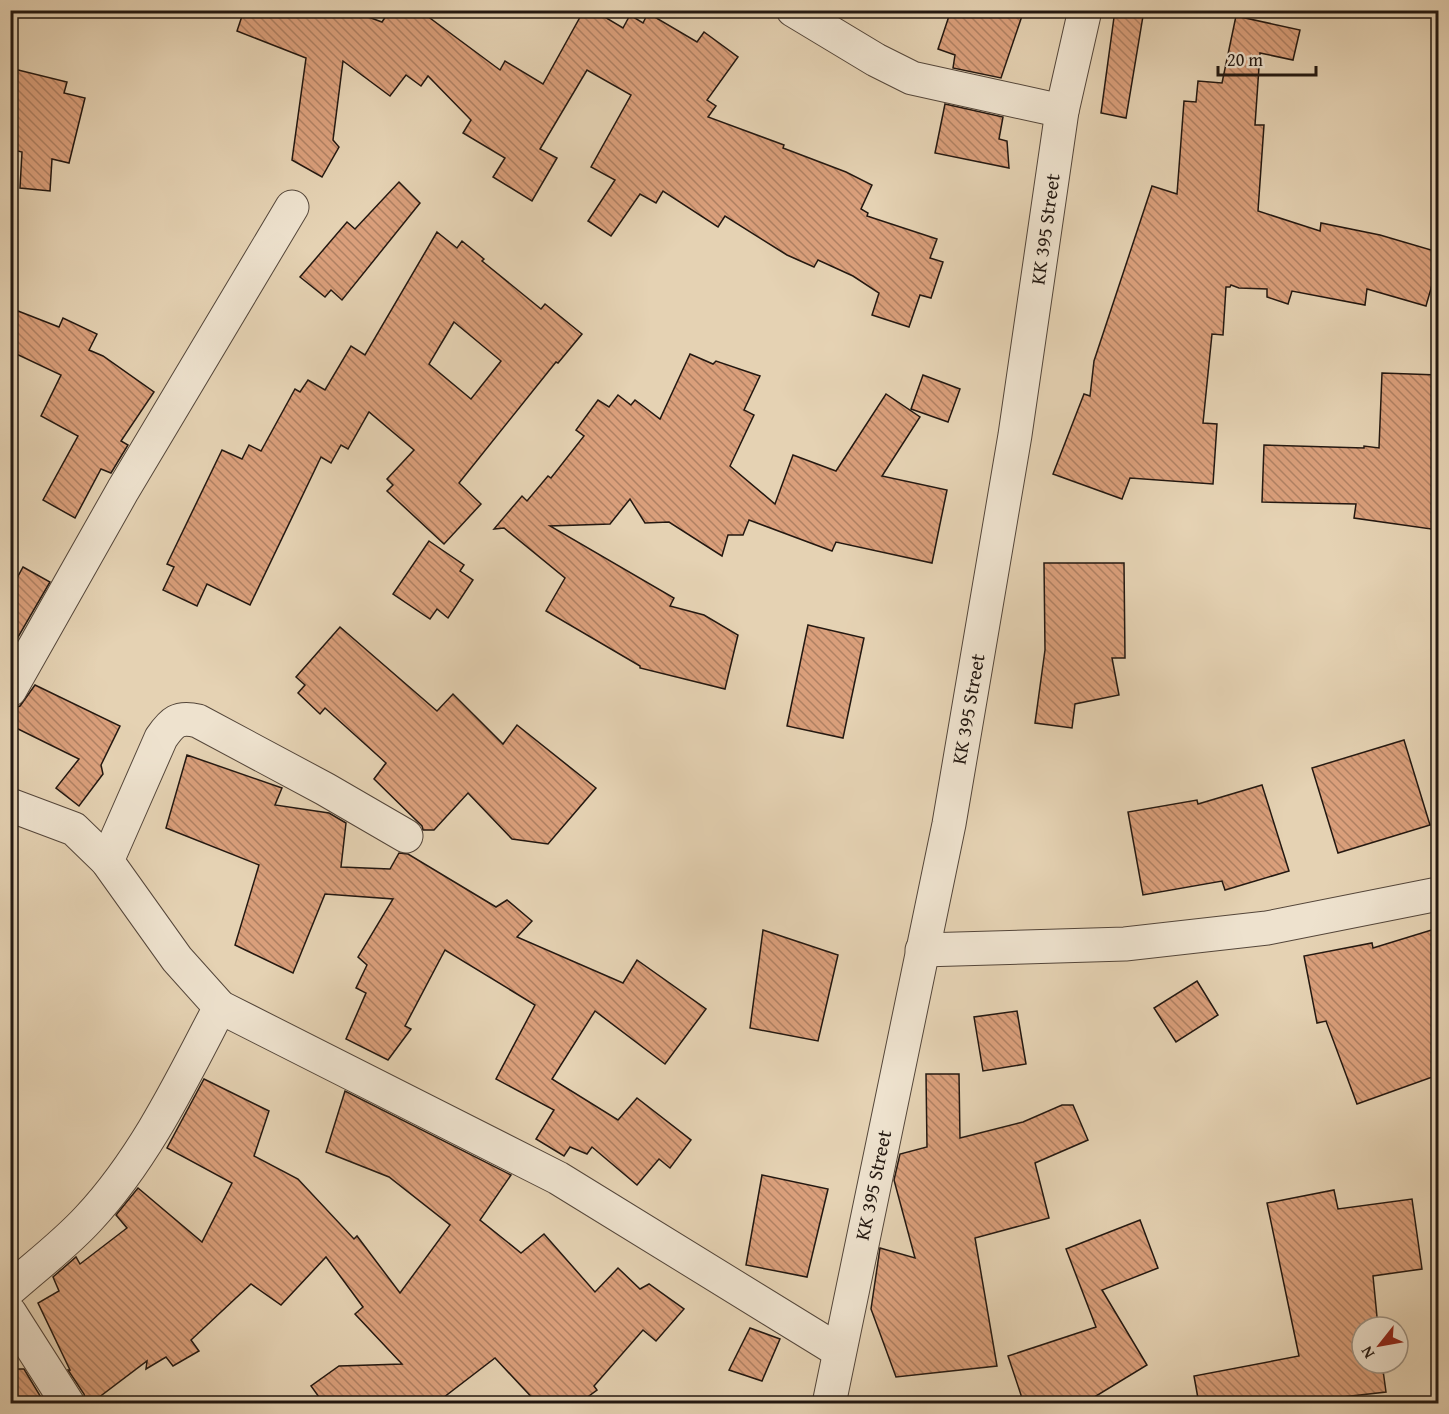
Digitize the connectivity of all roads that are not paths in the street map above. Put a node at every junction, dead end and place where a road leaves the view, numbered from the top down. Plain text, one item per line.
1 (793, 10) edge
2 (1085, 10) edge
3 (1062, 111) junction
4 (292, 207) dead end
5 (10, 690) edge
6 (10, 805) edge
7 (406, 836) dead end
8 (107, 861) junction
9 (1438, 894) edge
10 (922, 950) junction
11 (220, 1007) junction
12 (10, 1289) edge
13 (10, 1313) edge
14 (839, 1351) junction
15 (68, 1404) edge
16 (829, 1404) edge

1 - 3 street
2 - 3 street, KK 395 Street
3 - 10 street, KK 395 Street
4 - 5 street
6 - 8 street
7 - 8 street
8 - 11 street
9 - 10 street
10 - 14 street, KK 395 Street
11 - 12 street
11 - 14 street
13 - 15 street
14 - 16 street, KK 395 Street

